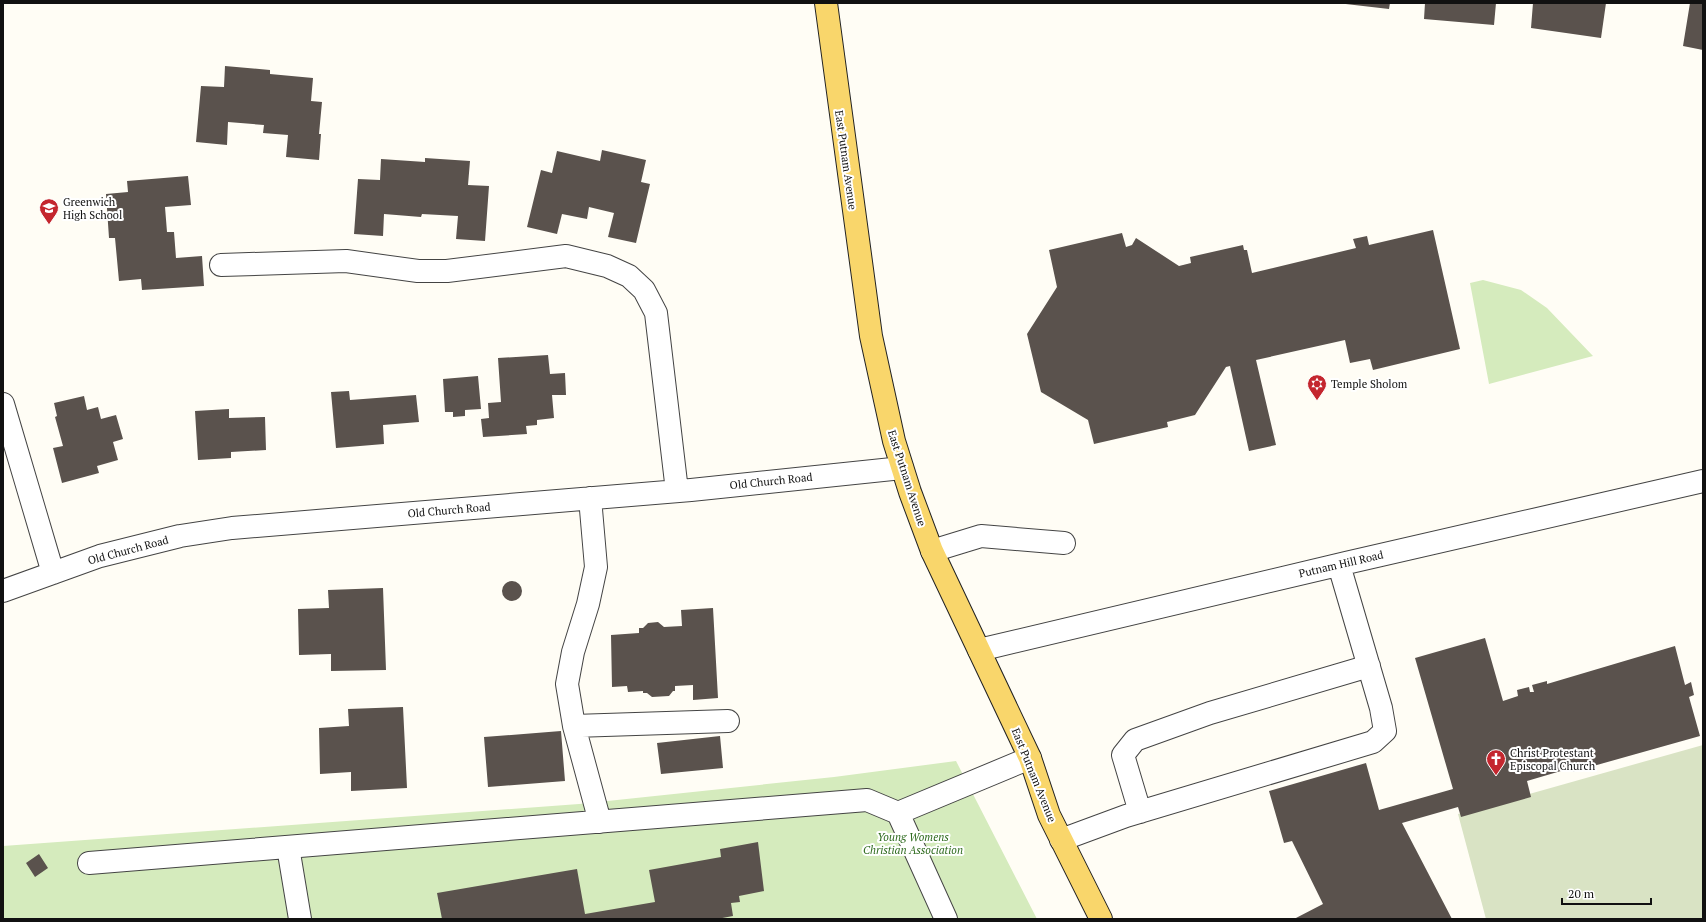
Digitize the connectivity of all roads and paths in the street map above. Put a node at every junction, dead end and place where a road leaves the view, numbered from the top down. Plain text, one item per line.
1 (826, 3) edge
2 (221, 264) dead end
3 (3, 404) edge
4 (902, 468) junction
5 (1703, 481) edge
6 (677, 491) junction
7 (590, 498) junction
8 (1064, 543) dead end
9 (932, 551) junction
10 (1339, 565) junction
11 (53, 573) junction
12 (3, 591) edge
13 (979, 650) junction
14 (1369, 666) junction
15 (728, 721) dead end
16 (574, 726) junction
17 (1030, 758) junction
18 (1140, 812) junction
19 (898, 813) junction
20 (600, 822) junction
21 (1061, 840) junction
22 (288, 847) junction
23 (89, 863) dead end
24 (300, 919) edge
25 (946, 919) edge
26 (1101, 919) edge

1 - 4 main road, East Putnam Avenue
2 - 6 street
3 - 11 street
4 - 6 street, Old Church Road
4 - 9 main road, East Putnam Avenue
5 - 10 street, Putnam Hill Road
6 - 7 street, Old Church Road
7 - 11 street, Old Church Road
7 - 16 street
8 - 9 street
9 - 13 main road, East Putnam Avenue
10 - 13 street, Putnam Hill Road
10 - 14 street
11 - 12 street, Old Church Road
13 - 17 main road, East Putnam Avenue
14 - 18 street
14 - 18 street
15 - 16 street
16 - 20 street
17 - 19 street
17 - 21 main road, East Putnam Avenue
18 - 21 street
19 - 20 street
19 - 25 street
20 - 22 street
21 - 26 main road, East Putnam Avenue
22 - 23 street
22 - 24 street

